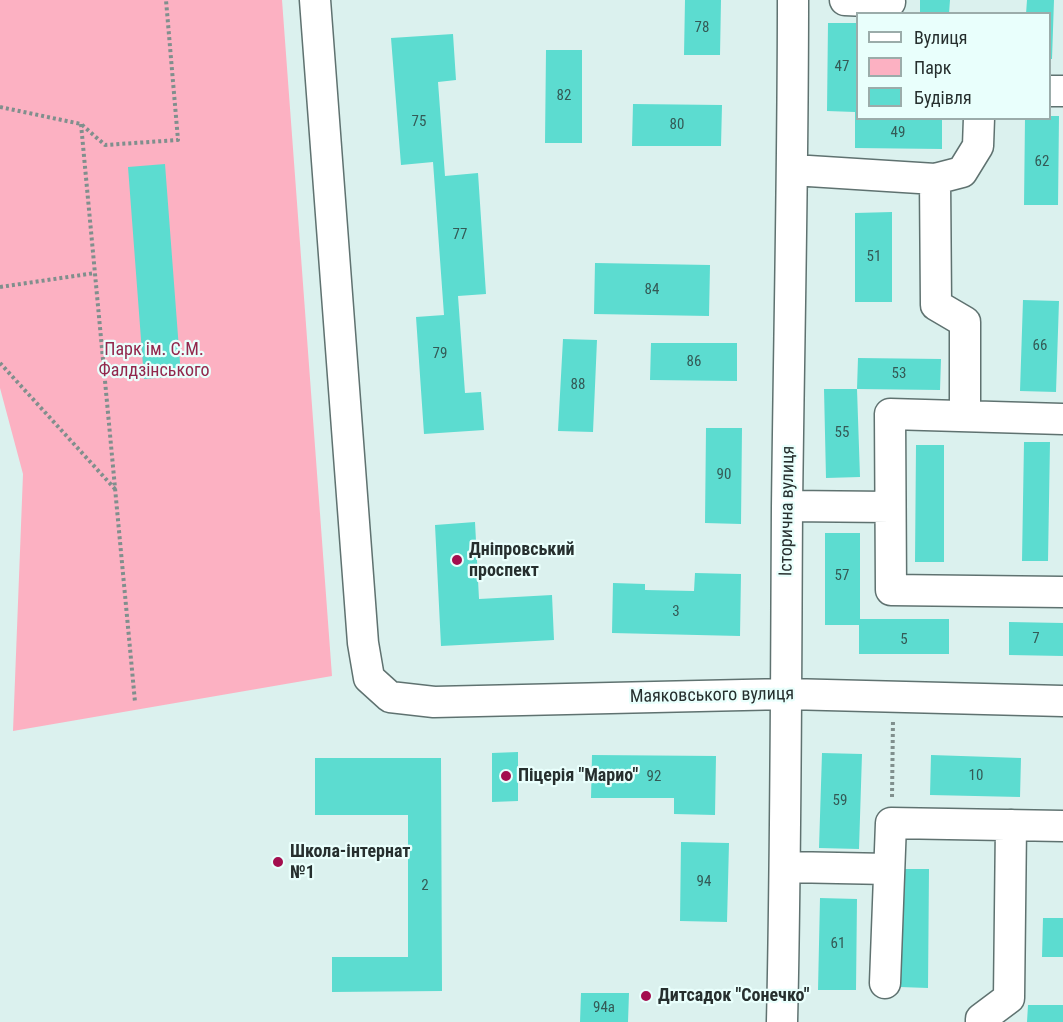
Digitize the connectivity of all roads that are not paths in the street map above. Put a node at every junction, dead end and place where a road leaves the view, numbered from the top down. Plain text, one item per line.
1 (315, 0) edge
2 (793, 0) edge
3 (845, 0) edge
4 (890, 5) edge
5 (979, 120) edge
6 (794, 170) junction
7 (935, 179) junction
8 (965, 416) junction
9 (1063, 419) edge
10 (787, 506) junction
11 (890, 507) junction
12 (1063, 592) edge
13 (787, 694) junction
14 (1063, 701) edge
15 (1011, 825) junction
16 (1063, 826) edge
17 (786, 867) junction
18 (889, 869) junction
19 (885, 983) dead end
20 (782, 1022) edge
21 (981, 1022) edge

1 - 13 street, Маяковського вулиця
2 - 6 street, Історична вулиця
3 - 4 street
5 - 7 street
6 - 7 street
6 - 10 street, Історична вулиця
7 - 8 street
8 - 9 street
8 - 11 street
10 - 11 street
10 - 13 street, Історична вулиця
11 - 12 street
13 - 14 street, Маяковського вулиця
13 - 17 street, Історична вулиця
15 - 16 street
15 - 18 street
15 - 21 street
17 - 18 street
17 - 20 street, Історична вулиця
18 - 19 street

